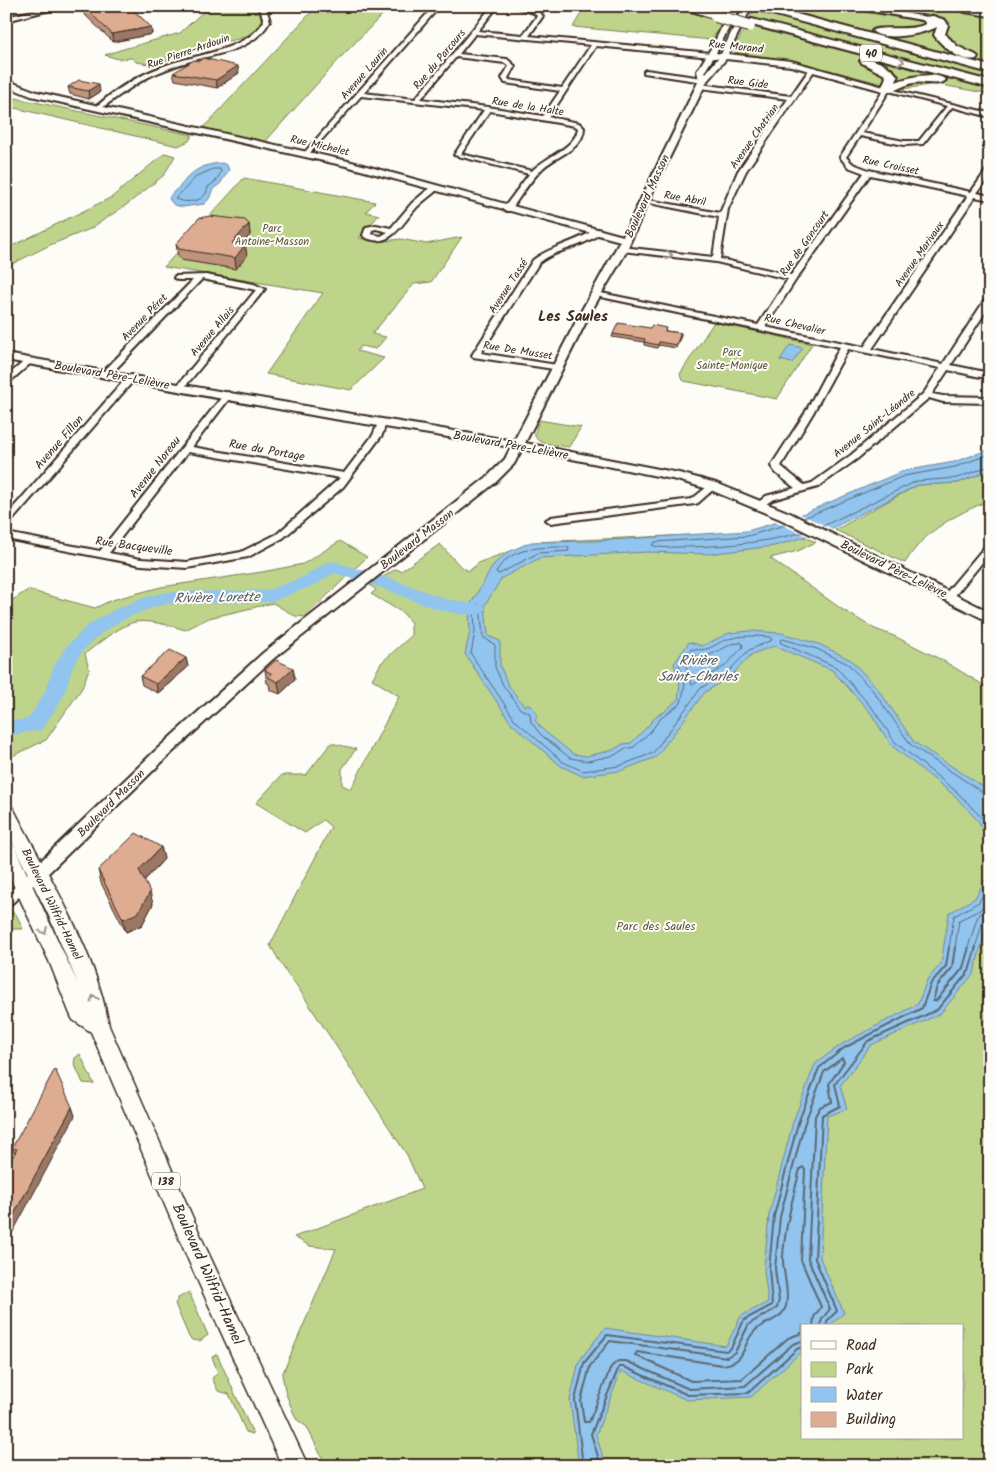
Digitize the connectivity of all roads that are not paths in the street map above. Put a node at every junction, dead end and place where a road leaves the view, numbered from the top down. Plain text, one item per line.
1 (63, 6) edge
2 (259, 6) edge
3 (437, 6) edge
4 (495, 6) edge
5 (515, 6) edge
6 (682, 6) edge
7 (696, 6) edge
8 (736, 6) edge
9 (748, 6) edge
10 (848, 6) edge
11 (954, 6) edge
12 (758, 7) edge
13 (990, 14) edge
14 (719, 15) junction
15 (927, 18) junction
16 (6, 19) edge
17 (751, 24) junction
18 (474, 32) junction
19 (524, 38) junction
20 (595, 44) junction
21 (455, 55) junction
22 (711, 55) junction
23 (723, 56) junction
24 (990, 64) edge
25 (813, 68) junction
26 (990, 70) edge
27 (646, 72) dead end
28 (6, 83) edge
29 (701, 83) junction
30 (990, 85) edge
31 (887, 89) junction
32 (564, 90) junction
33 (990, 91) edge
34 (359, 94) junction
35 (794, 98) junction
36 (416, 101) junction
37 (950, 106) junction
38 (98, 108) junction
39 (488, 109) junction
40 (990, 115) edge
41 (544, 118) junction
42 (858, 134) junction
43 (306, 154) junction
44 (990, 169) edge
45 (868, 172) junction
46 (534, 173) junction
47 (435, 188) junction
48 (973, 194) junction
49 (990, 198) edge
50 (643, 202) junction
51 (507, 209) junction
52 (723, 216) junction
53 (393, 231) dead end
54 (597, 232) junction
55 (624, 244) junction
56 (716, 260) junction
57 (200, 277) junction
58 (178, 278) dead end
59 (793, 278) junction
60 (596, 294) junction
61 (990, 298) edge
62 (761, 327) junction
63 (845, 346) junction
64 (866, 351) junction
65 (476, 355) joint
66 (6, 357) edge
67 (28, 361) junction
68 (946, 367) junction
69 (557, 368) junction
70 (106, 374) junction
71 (990, 376) edge
72 (131, 378) junction
73 (6, 382) edge
74 (180, 387) junction
75 (228, 395) junction
76 (927, 396) junction
77 (990, 400) edge
78 (382, 422) junction
79 (519, 445) junction
80 (185, 448) junction
81 (345, 476) junction
82 (712, 486) junction
83 (803, 489) junction
84 (760, 505) junction
85 (551, 520) dead end
86 (6, 522) edge
87 (6, 536) edge
88 (990, 546) edge
89 (102, 555) junction
90 (949, 596) junction
91 (990, 618) edge
92 (6, 813) edge
93 (6, 848) edge
94 (32, 880) junction
95 (6, 902) edge
96 (295, 1466) edge

1 - 16 street
2 - 38 street, Rue Pierre-Ardouin
3 - 34 street, Avenue Laurin
4 - 18 street, Rue du Parcours
5 - 19 street
6 - 14 highway
7 - 14 highway
8 - 22 main road, Boulevard Masson
9 - 23 main road, Boulevard Masson
10 - 15 main road
11 - 13 street
12 - 15 highway
12 - 26 highway, 40
14 - 17 highway, bridge
15 - 24 highway
17 -> 30 highway, 40
17 - 31 highway
18 - 19 street, Rue Morand
18 - 21 street, Rue du Parcours
19 - 20 street, Rue Morand
20 - 22 street, Rue Morand
20 - 32 street
21 - 32 street
21 - 36 street, Rue du Parcours
22 - 23 main road, Rue Morand
22 - 29 main road, Boulevard Masson
23 - 25 main road, Rue Morand
23 - 29 main road, Boulevard Masson
25 - 31 main road, Rue Morand
25 - 35 street, Avenue Chatrian
27 - 29 street, Rue Gide
28 - 38 main road, Rue Michelet
29 - 35 street, Rue Gide
29 - 50 main road, Boulevard Masson
31 - 33 highway
31 - 37 street, Rue Morand
31 - 42 street, Rue Croisset
32 - 41 street
34 - 36 street, Rue de la Halte
34 - 43 street, Avenue Laurin
35 - 52 street, Avenue Chatrian
36 - 39 street, Rue de la Halte
37 - 40 street, Rue Morand
37 - 42 street
38 - 43 main road, Rue Michelet
39 - 41 street, Rue de la Halte
39 - 46 street
41 - 46 street, Rue de la Halte
42 - 45 street, Rue Croisset
43 - 47 main road, Rue Michelet
44 - 48 street, Avenue Marivaux
45 - 48 street, Rue Croisset
45 - 59 street, Rue de Goncourt
46 - 51 street, Rue de la Halte
47 - 51 main road, Rue Michelet
47 - 53 street
48 - 49 street, Rue Croisset
48 - 64 street, Avenue Marivaux
50 - 52 street, Rue Abril
50 - 55 main road, Boulevard Masson
51 - 54 main road, Rue Michelet
52 - 56 street, Avenue Chatrian
54 - 55 main road, Rue Michelet
54 - 65 street, Avenue Tassé
55 -> 56 street
55 - 60 main road, Boulevard Masson
56 - 59 street
57 - 58 street
57 - 70 street, Avenue Péret
57 - 74 street, Avenue Allais
59 - 62 street, Rue de Goncourt
60 - 62 street, Rue Chevalier
60 - 69 main road, Boulevard Masson
61 - 68 street, Avenue Saint-Léandre
62 - 63 street, Rue Chevalier
63 - 64 street, Rue Chevalier
63 - 83 street
64 - 68 street, Rue Chevalier
65 - 69 street, Rue De Musset
66 - 67 main road, Boulevard Père-Lelièvre
67 - 70 main road, Boulevard Père-Lelièvre
67 - 73 street
68 - 71 street, Rue Chevalier
68 - 76 street, Avenue Saint-Léandre
69 - 79 main road, Boulevard Masson
70 - 72 main road, Boulevard Père-Lelièvre
72 - 74 main road, Boulevard Père-Lelièvre
72 - 86 street, Avenue Fillon
74 - 75 main road, Boulevard Père-Lelièvre
75 - 78 main road, Boulevard Père-Lelièvre
75 - 80 street, Avenue Noreau
76 - 77 street
76 - 83 street, Avenue Saint-Léandre
78 - 79 main road, Boulevard Père-Lelièvre
78 - 81 street, Rue Bacqueville
79 - 82 main road, Boulevard Père-Lelièvre
79 - 94 main road, Boulevard Masson
80 - 81 street, Rue du Portage
80 - 89 street, Avenue Noreau
81 - 89 street, Rue Bacqueville
82 - 84 main road, Boulevard Père-Lelièvre
82 - 85 street
83 - 84 street, Avenue Saint-Léandre
84 - 90 main road, Boulevard Père-Lelièvre
87 - 89 street, Rue Bacqueville
88 - 90 street
90 - 91 main road, Boulevard Père-Lelièvre
92 - 94 main road, Boulevard Wilfrid-Hamel / 138
93 - 94 main road, Boulevard Wilfrid-Hamel / 138
94 - 95 street, Boulevard Masson
94 - 96 main road, Boulevard Wilfrid-Hamel / 138

